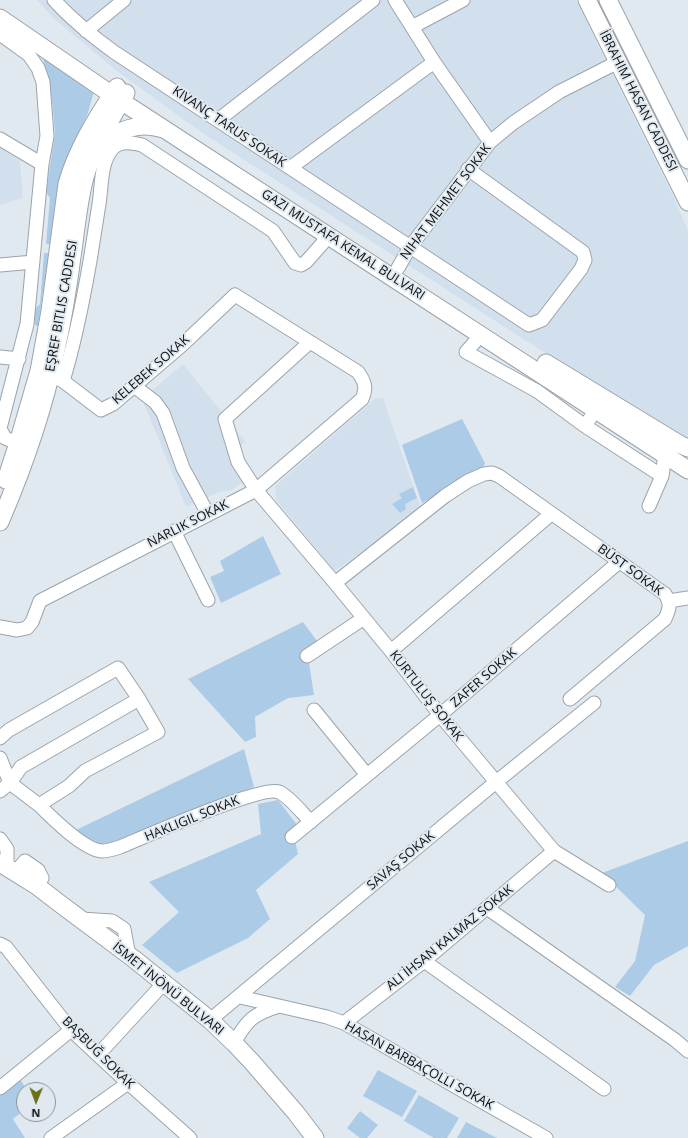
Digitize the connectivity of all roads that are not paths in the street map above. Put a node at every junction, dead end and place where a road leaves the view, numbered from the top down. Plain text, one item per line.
1 (54, 0) edge
2 (124, 0) edge
3 (373, 0) edge
4 (395, 0) edge
5 (463, 0) edge
6 (587, 0) edge
7 (608, 0) edge
8 (0, 11) edge
9 (0, 18) edge
10 (412, 27) junction
11 (86, 31) junction
12 (0, 34) edge
13 (434, 62) junction
14 (618, 62) junction
15 (97, 84) junction
16 (119, 94) junction
17 (218, 120) junction
18 (169, 131) junction
19 (94, 138) junction
20 (0, 139) edge
21 (490, 142) junction
22 (688, 160) edge
23 (42, 164) junction
24 (290, 168) junction
25 (468, 169) junction
26 (688, 202) edge
27 (329, 236) junction
28 (410, 247) junction
29 (33, 262) junction
30 (0, 265) edge
31 (398, 268) junction
32 (481, 335) junction
33 (24, 339) junction
34 (310, 342) junction
35 (44, 344) junction
36 (0, 357) edge
37 (19, 359) junction
38 (51, 375) junction
39 (548, 378) junction
40 (134, 386) junction
41 (537, 391) junction
42 (600, 403) junction
43 (585, 426) junction
44 (0, 429) edge
45 (24, 446) junction
46 (688, 448) edge
47 (665, 454) junction
48 (688, 470) edge
49 (662, 476) junction
50 (256, 490) junction
51 (0, 493) edge
52 (648, 506) dead end
53 (208, 514) junction
54 (551, 514) junction
55 (0, 522) edge
56 (174, 531) junction
57 (619, 562) junction
58 (335, 583) junction
59 (688, 598) edge
60 (208, 600) dead end
61 (670, 601) junction
62 (364, 618) junction
63 (0, 627) edge
64 (391, 651) junction
65 (307, 656) dead end
66 (140, 699) junction
67 (594, 703) dead end
68 (314, 710) dead end
69 (440, 715) junction
70 (578, 716) junction
71 (0, 738) edge
72 (0, 758) edge
73 (367, 775) junction
74 (496, 782) junction
75 (5, 787) edge
76 (39, 805) junction
77 (311, 822) junction
78 (292, 837) dead end
79 (0, 839) edge
80 (554, 851) junction
81 (8, 868) edge
82 (609, 885) dead end
83 (488, 908) junction
84 (0, 944) edge
85 (424, 961) junction
86 (164, 983) junction
87 (240, 997) junction
88 (279, 1006) junction
89 (210, 1020) junction
90 (344, 1023) junction
91 (71, 1030) junction
92 (234, 1043) junction
93 (688, 1051) edge
94 (98, 1055) junction
95 (128, 1083) junction
96 (0, 1088) edge
97 (604, 1089) dead end
98 (51, 1138) edge
99 (189, 1138) edge
100 (315, 1138) edge
101 (546, 1138) edge

1 - 11 street
2 - 11 street
3 - 17 street
4 - 10 street
5 - 10 street
6 - 14 main road, İBRAHIM HASAN CADDESI
7 - 22 main road, İBRAHIM HASAN CADDESI
8 - 16 main road
9 - 15 main road
10 - 13 street
11 - 17 street
12 - 23 street
13 - 21 street
13 - 24 street
14 - 21 street, NIHAT MEHMET SOKAK
14 - 26 main road, İBRAHIM HASAN CADDESI
15 - 16 main road
15 - 19 main road
16 - 18 main road
16 - 19 main road, EŞREF BITLIS CADDESI
16 - 31 main road
17 - 24 street
18 - 19 main road
18 - 27 main road
19 - 35 main road, EŞREF BITLIS CADDESI
19 - 38 main road, EŞREF BITLIS CADDESI
20 - 23 street
21 - 25 street, NIHAT MEHMET SOKAK
23 - 29 street
24 - 28 street
25 - 28 street, NIHAT MEHMET SOKAK
25 - 28 street
27 - 32 main road
27 - 38 street
28 - 31 street, NIHAT MEHMET SOKAK
29 - 30 street
29 - 33 street
31 - 42 main road
32 - 39 main road
32 - 41 street
33 - 35 street
33 - 37 street
34 - 40 street, KELEBEK SOKAK
34 - 50 street, KURTULUŞ SOKAK
34 - 50 street
35 - 38 main road, EŞREF BITLIS CADDESI
36 - 37 street
37 - 44 street
38 - 40 street, KELEBEK SOKAK
38 - 45 main road, EŞREF BITLIS CADDESI
39 - 41 street
39 - 42 main road
40 - 53 street
41 - 43 street
42 - 43 street
42 - 46 main road
42 - 47 main road
43 - 49 street
44 - 45 street
45 - 51 main road, EŞREF BITLIS CADDESI
45 - 55 main road, EŞREF BITLIS CADDESI
47 - 48 main road
47 - 49 street
49 - 52 street
50 - 53 street
50 - 58 street, KURTULUŞ SOKAK
53 - 56 street
54 - 57 street, BÜST SOKAK
54 - 58 street, BÜST SOKAK
54 - 64 street
56 - 60 street
56 - 63 street
57 - 61 street, BÜST SOKAK
57 - 69 street, ZAFER SOKAK
58 - 62 street, KURTULUŞ SOKAK
59 - 61 street
61 - 70 street, BÜST SOKAK
62 - 64 street, KURTULUŞ SOKAK
62 - 65 street
64 - 69 street, KURTULUŞ SOKAK
66 - 71 street
66 - 75 street
66 - 76 street
67 - 70 street, SAVAŞ SOKAK
68 - 73 street
69 - 73 street, ZAFER SOKAK
69 - 74 street, KURTULUŞ SOKAK
70 - 74 street, SAVAŞ SOKAK
72 - 75 street
73 - 77 street, ZAFER SOKAK
74 - 80 street, KURTULUŞ SOKAK
74 - 87 street, SAVAŞ SOKAK
75 - 76 street
76 - 77 street
77 - 78 street, ZAFER SOKAK
79 - 81 street
80 - 82 street, KURTULUŞ SOKAK
80 - 83 street, ALI İHSAN KALMAZ SOKAK
81 - 86 main road
83 - 85 street, ALI İHSAN KALMAZ SOKAK
83 - 93 street
84 - 91 street, BAŞBUĞ SOKAK
85 - 90 street, ALI İHSAN KALMAZ SOKAK
85 - 97 street
86 - 89 main road
86 - 94 street
87 - 88 street, HASAN BARBAÇOLLI SOKAK
87 - 89 street, SAVAŞ SOKAK
88 - 90 street, HASAN BARBAÇOLLI SOKAK
88 - 92 street
89 - 92 main road
90 - 101 street, HASAN BARBAÇOLLI SOKAK
91 - 94 street, BAŞBUĞ SOKAK
91 - 96 street
92 - 100 main road
94 - 95 street, BAŞBUĞ SOKAK
95 - 98 street
95 - 99 street, BAŞBUĞ SOKAK

